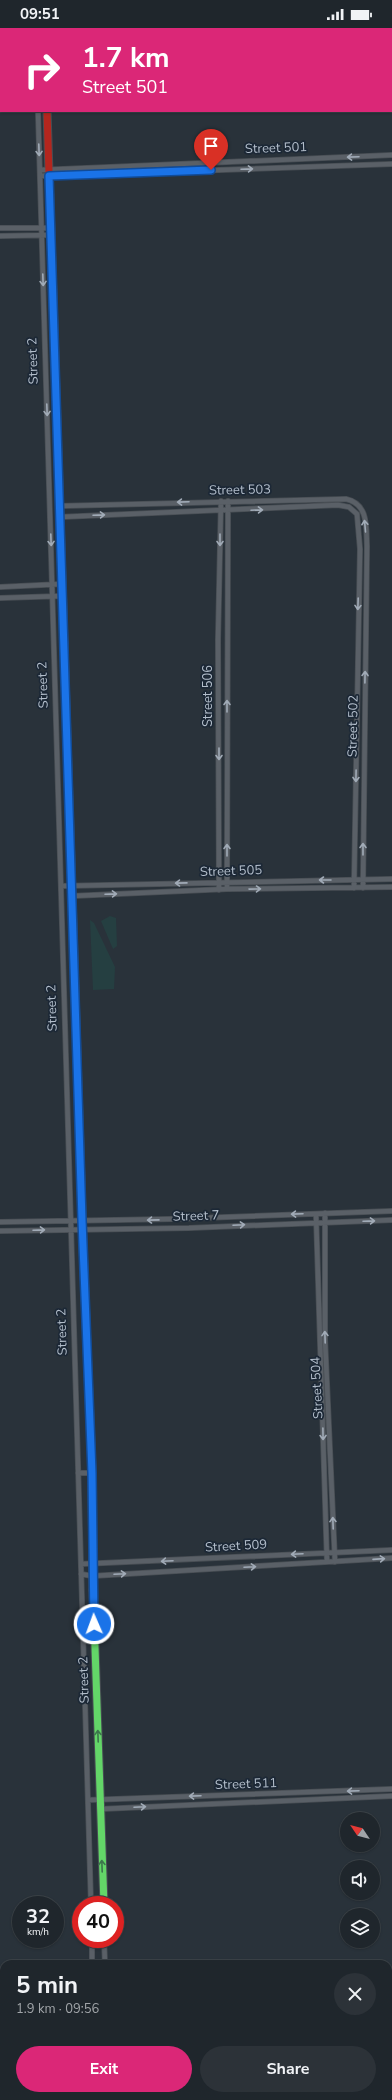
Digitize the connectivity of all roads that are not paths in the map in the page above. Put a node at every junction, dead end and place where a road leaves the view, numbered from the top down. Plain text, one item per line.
1 (38, 112) edge
2 (47, 112) edge
3 (392, 155) edge
4 (392, 164) edge
5 (40, 170) junction
6 (49, 173) junction
7 (40, 176) junction
8 (0, 228) edge
9 (41, 228) junction
10 (51, 231) junction
11 (42, 235) junction
12 (0, 236) edge
13 (291, 500) junction
14 (221, 501) junction
15 (228, 501) junction
16 (59, 506) junction
17 (293, 508) junction
18 (220, 511) junction
19 (228, 511) junction
20 (60, 517) junction
21 (360, 565) junction
22 (366, 565) junction
23 (227, 571) junction
24 (219, 572) junction
25 (62, 584) junction
26 (52, 585) junction
27 (0, 587) edge
28 (52, 596) junction
29 (62, 596) junction
30 (0, 598) edge
31 (366, 617) junction
32 (358, 618) junction
33 (363, 879) junction
34 (392, 879) edge
35 (354, 880) junction
36 (227, 882) junction
37 (219, 883) junction
38 (71, 885) junction
39 (61, 886) junction
40 (392, 887) edge
41 (354, 888) junction
42 (363, 888) junction
43 (227, 889) junction
44 (219, 890) junction
45 (72, 896) junction
46 (392, 1211) edge
47 (325, 1213) junction
48 (316, 1214) junction
49 (70, 1220) junction
50 (82, 1220) junction
51 (392, 1220) edge
52 (0, 1222) edge
53 (316, 1223) junction
54 (324, 1223) junction
55 (71, 1229) junction
56 (83, 1229) junction
57 (0, 1231) edge
58 (318, 1274) junction
59 (324, 1274) junction
60 (329, 1403) junction
61 (323, 1404) junction
62 (78, 1473) junction
63 (92, 1473) junction
64 (392, 1550) edge
65 (334, 1552) junction
66 (326, 1553) junction
67 (212, 1558) junction
68 (392, 1558) edge
69 (327, 1562) junction
70 (335, 1562) junction
71 (81, 1564) junction
72 (92, 1564) junction
73 (212, 1569) junction
74 (81, 1574) junction
75 (92, 1576) junction
76 (392, 1789) edge
77 (392, 1796) edge
78 (100, 1799) junction
79 (88, 1800) junction
80 (101, 1809) junction
81 (91, 1896) edge
82 (104, 1896) edge
83 (92, 1948) edge
84 (104, 1948) edge
85 (92, 1960) edge
86 (105, 1960) edge

1 -> 5 street, Street 2
2 - 6 street, Street 2
3 -> 6 street, Street 501
6 -> 4 street, Street 501
5 - 6 street, Street 501
5 - 7 street, Street 2
6 - 7 street, Street 501
6 - 10 street, Street 2
7 - 9 street, Street 2
8 - 9 street
9 - 10 street
9 - 11 street, Street 2
10 - 11 street
10 - 16 street, Street 2
11 - 12 street
11 -> 26 street, Street 2
13 - 15 street, Street 503
13 - 17 street
22 -> 13 street, Street 503
14 - 15 street, Street 503
14 -> 16 street, Street 503
14 - 18 street, Street 506
15 - 19 street, Street 506
16 - 20 street, Street 2
19 -> 17 street, Street 503
17 - 21 street, Street 503
18 - 19 street, Street 503
20 -> 18 street, Street 503
18 -> 24 street, Street 506
19 - 23 street, Street 506
20 - 25 street, Street 2
21 - 22 street
21 -> 32 street, Street 502
22 - 31 street, Street 502
23 - 24 street
36 -> 23 street, Street 506
24 -> 37 street, Street 506
25 - 26 street
25 - 29 street, Street 2
26 - 27 street
26 - 28 street, Street 2
28 - 29 street
28 - 30 street
28 - 39 street, Street 2
29 - 38 street, Street 2
31 - 32 street
33 -> 31 street, Street 502
32 -> 35 street, Street 502
33 - 34 street, Street 505
33 - 35 street, Street 505
33 - 42 street, Street 502
35 -> 36 street, Street 505
35 - 41 street, Street 502
36 - 37 street, Street 505
36 - 43 street, Street 506
37 -> 38 street, Street 505
37 - 44 street, Street 506
38 - 39 street, Street 505
38 - 45 street, Street 2
39 - 49 street, Street 2
40 - 42 street, Street 505
41 - 42 street, Street 505
43 -> 41 street, Street 505
43 - 44 street, Street 505
45 -> 44 street, Street 505
45 - 50 street, Street 2
46 - 47 street, Street 7
47 - 48 street, Street 7
47 - 54 street, Street 504
48 -> 50 street, Street 7
48 - 53 street, Street 504
49 - 50 street, Street 7
49 - 52 street, Street 7
49 - 55 street, Street 2
50 - 56 street, Street 2
54 -> 51 street, Street 7
53 - 54 street, Street 7
56 -> 53 street, Street 7
53 - 58 street, Street 504
54 - 59 street, Street 504
55 - 56 street, Street 7
57 -> 55 street, Street 7
55 - 62 street, Street 2
56 - 63 street, Street 2
58 - 59 street
58 - 61 street, Street 504
60 -> 59 street, Street 504
60 - 61 street
65 -> 60 street, Street 504
61 -> 66 street, Street 504
62 - 63 street
62 - 71 street, Street 2
63 - 72 street, Street 2
64 - 65 street, Street 509
65 - 66 street, Street 509
65 - 70 street, Street 504
66 -> 67 street, Street 509
66 - 69 street, Street 504
67 -> 72 street, Street 509
67 - 73 street
70 -> 68 street, Street 509
69 - 70 street, Street 509
73 -> 69 street, Street 509
71 - 72 street, Street 509
71 - 74 street, Street 2
72 - 75 street, Street 2
75 -> 73 street, Street 509
74 - 75 street, Street 509
74 - 79 street, Street 2
78 -> 75 street, Street 2
76 -> 78 street, Street 511
80 -> 77 street, Street 511
78 - 79 street, Street 511
78 - 80 street, Street 2
79 - 81 street, Street 2
82 -> 80 street, Street 2
83 - 85 street
84 - 86 street

